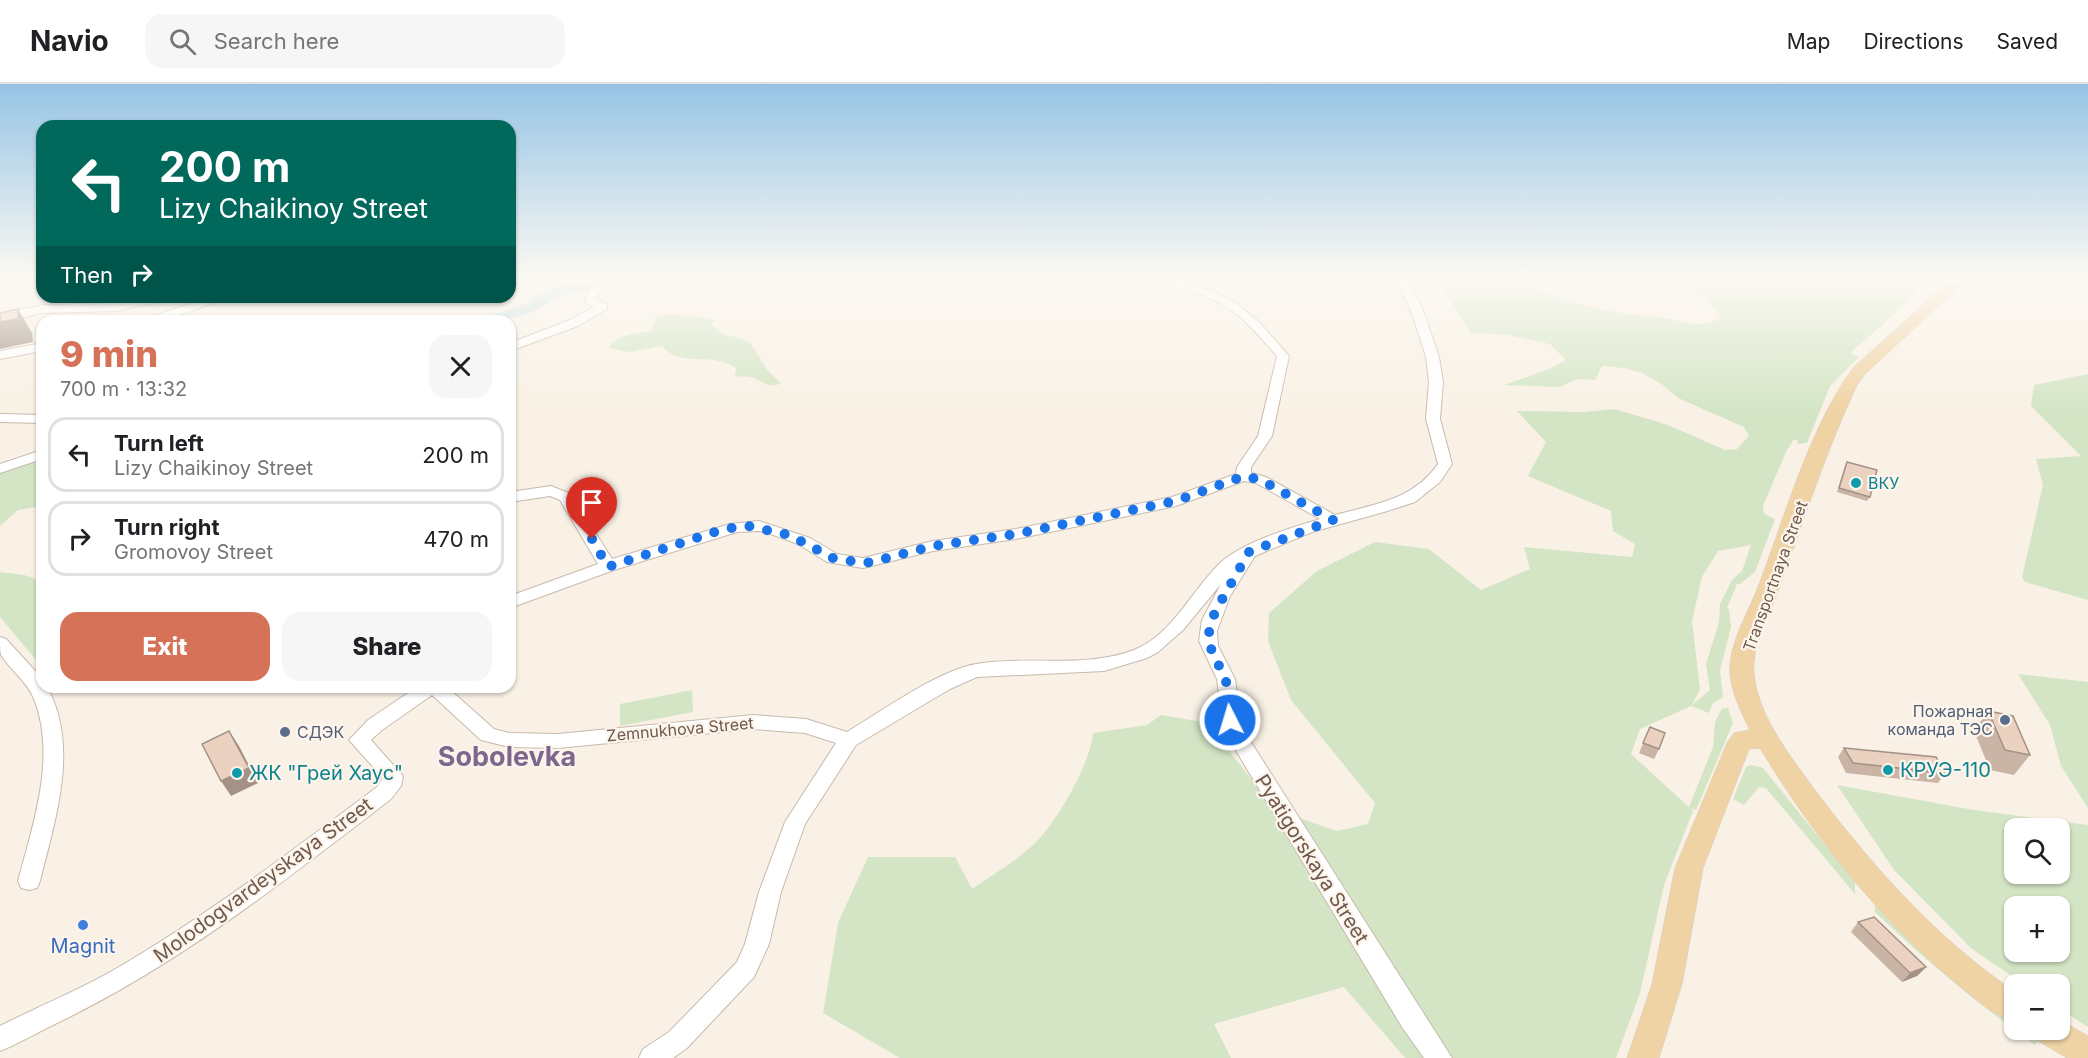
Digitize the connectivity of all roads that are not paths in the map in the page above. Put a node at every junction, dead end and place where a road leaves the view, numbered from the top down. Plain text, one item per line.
1 (575, 321) edge
2 (1251, 321) edge
3 (1422, 321) edge
4 (1914, 321) edge
5 (516, 345) edge
6 (36, 348) edge
7 (0, 355) edge
8 (0, 418) edge
9 (36, 419) edge
10 (36, 456) edge
11 (0, 469) edge
12 (1244, 476) junction
13 (516, 496) edge
14 (1333, 520) junction
15 (1249, 552) junction
16 (608, 567) junction
17 (516, 600) edge
18 (0, 643) edge
19 (36, 686) edge
20 (40, 693) edge
21 (422, 693) edge
22 (442, 693) edge
23 (1765, 738) junction
24 (849, 740) junction
25 (28, 881) dead end
26 (2004, 1001) edge
27 (0, 1038) edge
28 (2065, 1040) edge
29 (2088, 1053) edge
30 (652, 1058) edge
31 (1439, 1058) edge
32 (1642, 1058) edge

1 - 5 street
2 - 12 street
3 - 14 street
4 - 23 main road, Transportnaya Street
6 - 7 street
8 - 9 street
10 - 11 street
12 - 14 street
12 - 16 street
13 - 16 street
14 - 15 street
15 - 24 street
15 - 31 street, Pyatigorskaya Street
16 - 17 street
18 - 19 street
20 - 25 street
21 - 27 street, Molodogvardeyskaya Street
22 - 24 street, Zemnukhova Street
23 - 26 main road, Transportnaya Street
23 - 32 main road
24 - 30 street
28 - 29 main road

